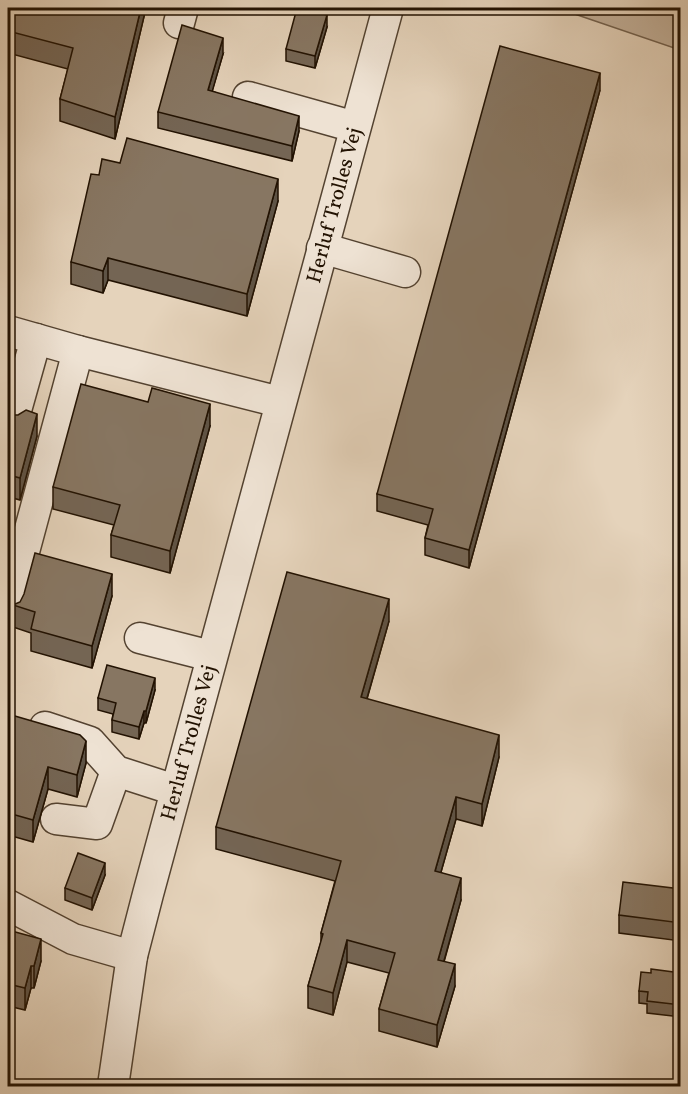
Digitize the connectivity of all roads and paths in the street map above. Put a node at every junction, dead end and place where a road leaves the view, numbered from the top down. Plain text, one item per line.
1 (388, 8) edge
2 (248, 97) dead end
3 (355, 127) junction
4 (322, 248) junction
5 (405, 272) dead end
6 (8, 331) edge
7 (36, 339) junction
8 (78, 351) junction
9 (280, 402) junction
10 (13, 421) edge
11 (8, 611) edge
12 (140, 638) dead end
13 (212, 656) junction
14 (17, 717) edge
15 (116, 771) junction
16 (175, 790) junction
17 (56, 819) dead end
18 (8, 905) edge
19 (132, 956) junction
20 (113, 1086) edge

1 - 3 street, Herluf Trolles Vej
2 - 3 street
3 - 4 street, Herluf Trolles Vej
4 - 5 street
4 - 9 street, Herluf Trolles Vej
6 - 7 street
7 - 8 street
7 - 10 street
8 - 9 street
8 - 11 street
9 - 13 street, Herluf Trolles Vej
12 - 13 street
13 - 16 street, Herluf Trolles Vej
14 - 15 street
15 - 16 street
15 - 17 street
16 - 19 street, Herluf Trolles Vej
18 - 19 street
19 - 20 street, Herluf Trolles Vej

